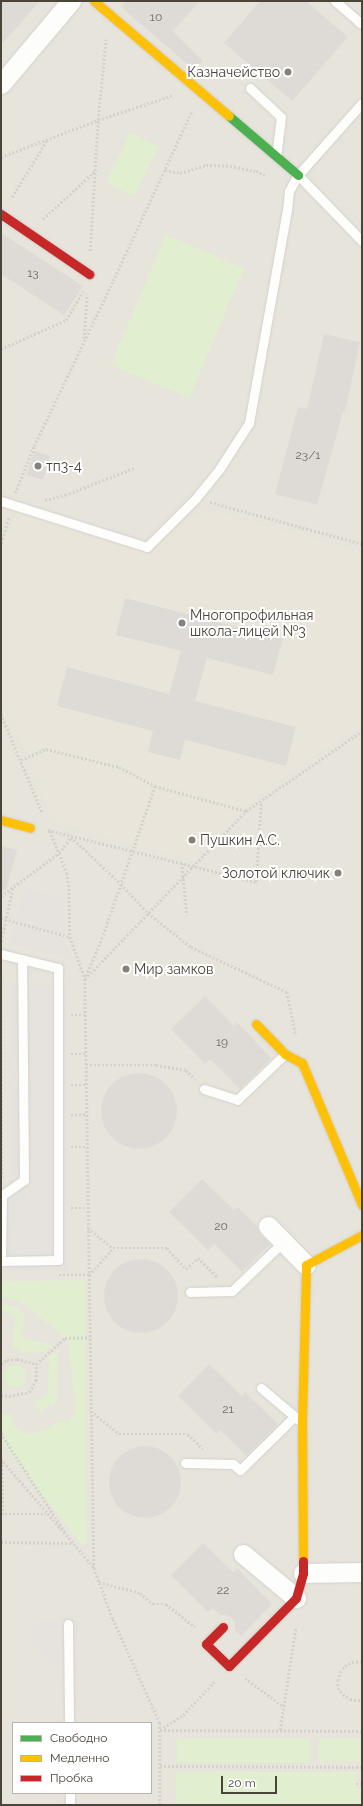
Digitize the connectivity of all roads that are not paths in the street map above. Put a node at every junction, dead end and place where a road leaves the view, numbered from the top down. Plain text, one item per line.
1 (72, 1) edge
2 (94, 1) edge
3 (335, 1) edge
4 (362, 21) edge
5 (1, 84) edge
6 (250, 88) dead end
7 (362, 103) edge
8 (275, 156) junction
9 (298, 175) junction
10 (1, 214) edge
11 (362, 241) edge
12 (89, 274) road end
13 (1, 501) edge
14 (1, 820) edge
15 (30, 828) road end
16 (1, 954) edge
17 (22, 959) junction
18 (256, 1024) dead end
19 (285, 1054) junction
20 (204, 1089) road end
21 (1, 1195) edge
22 (362, 1205) edge
23 (268, 1226) dead end
24 (362, 1235) edge
25 (283, 1242) junction
26 (306, 1265) junction
27 (190, 1292) dead end
28 (261, 1388) dead end
29 (294, 1417) junction
30 (302, 1422) junction
31 (185, 1463) dead end
32 (243, 1554) dead end
33 (362, 1572) edge
34 (303, 1573) junction
35 (296, 1598) junction
36 (68, 1624) dead end
37 (223, 1627) dead end
38 (69, 1722) edge
39 (70, 1794) edge
40 (70, 1805) edge

1 - 5 street
2 - 8 street
3 - 4 lane
6 - 8 lane
7 - 9 lane
8 - 9 street
9 - 11 lane
9 - 13 lane
10 - 12 street
14 - 15 street
16 - 17 lane
17 - 21 lane
17 - 21 lane
18 - 19 street
19 - 20 lane
19 - 22 street
23 - 25 street
24 - 26 street
25 - 26 street
25 - 27 lane
26 - 30 street
28 - 29 lane
29 - 30 lane
29 - 31 lane
30 - 34 street
32 - 35 street
33 - 34 street
34 - 35 street
35 - 37 street
36 - 38 lane
39 - 40 lane

